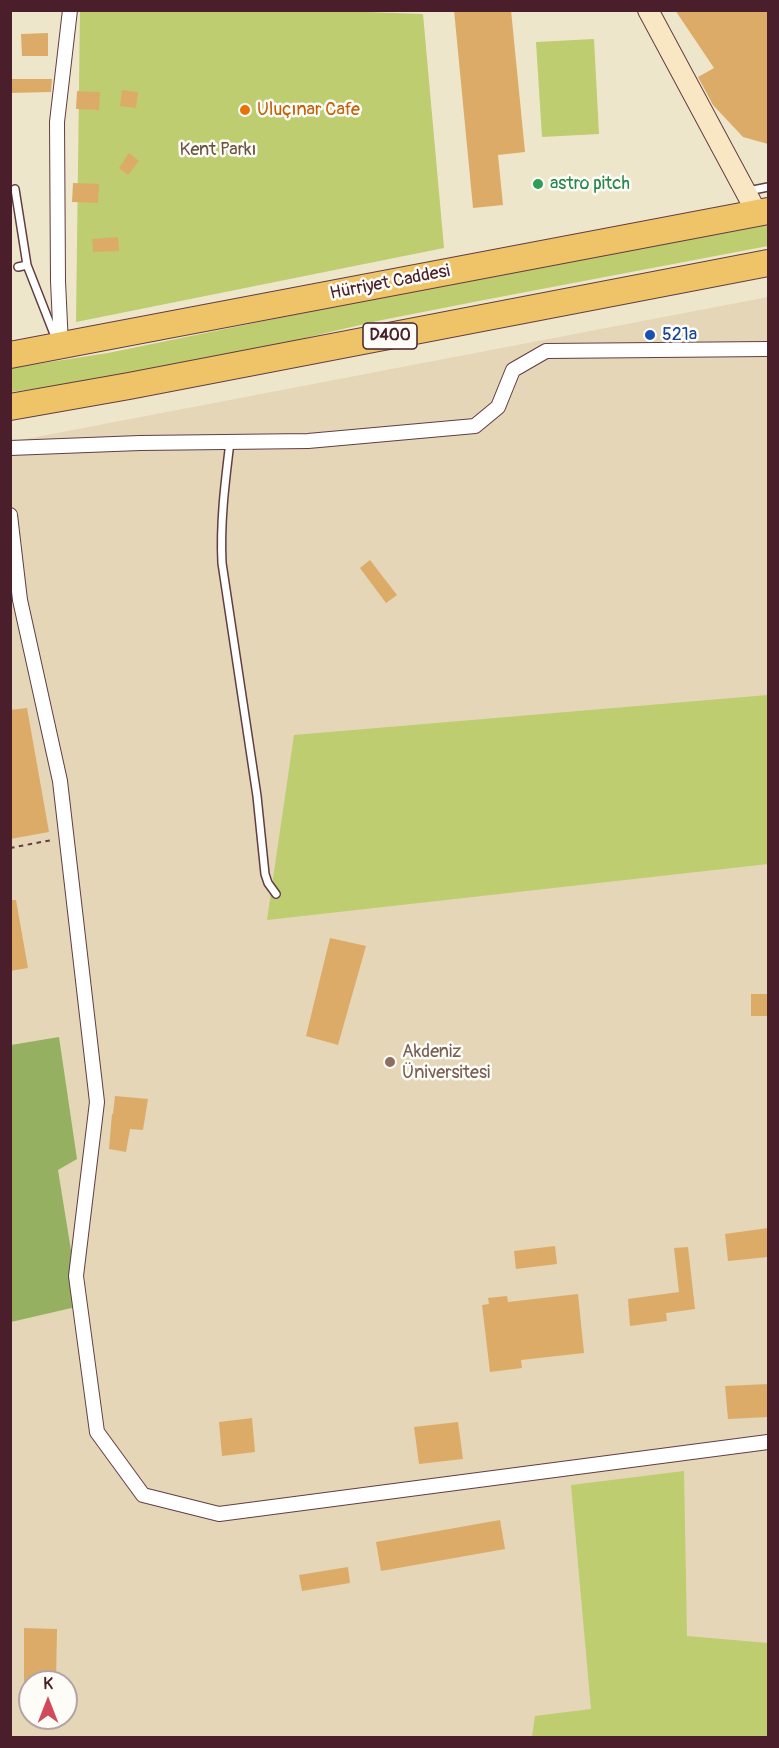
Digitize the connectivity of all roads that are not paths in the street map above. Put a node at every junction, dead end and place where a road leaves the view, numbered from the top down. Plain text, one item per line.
1 (70, 10) edge
2 (648, 10) edge
3 (768, 187) edge
4 (15, 189) dead end
5 (757, 205) edge
6 (768, 263) edge
7 (27, 265) junction
8 (18, 267) dead end
9 (61, 346) junction
10 (768, 349) edge
11 (10, 355) edge
12 (10, 407) edge
13 (230, 442) junction
14 (10, 448) edge
15 (10, 515) edge
16 (276, 894) dead end
17 (768, 1442) edge

1 - 9 street
2 - 5 street
3 - 5 lane
4 - 7 lane
5 - 9 highway, Hürriyet Caddesi
6 - 12 highway, D400
7 - 8 lane
7 - 9 lane
9 - 11 highway, Hürriyet Caddesi
10 - 13 street
13 - 14 street
13 - 16 lane
15 - 17 street

